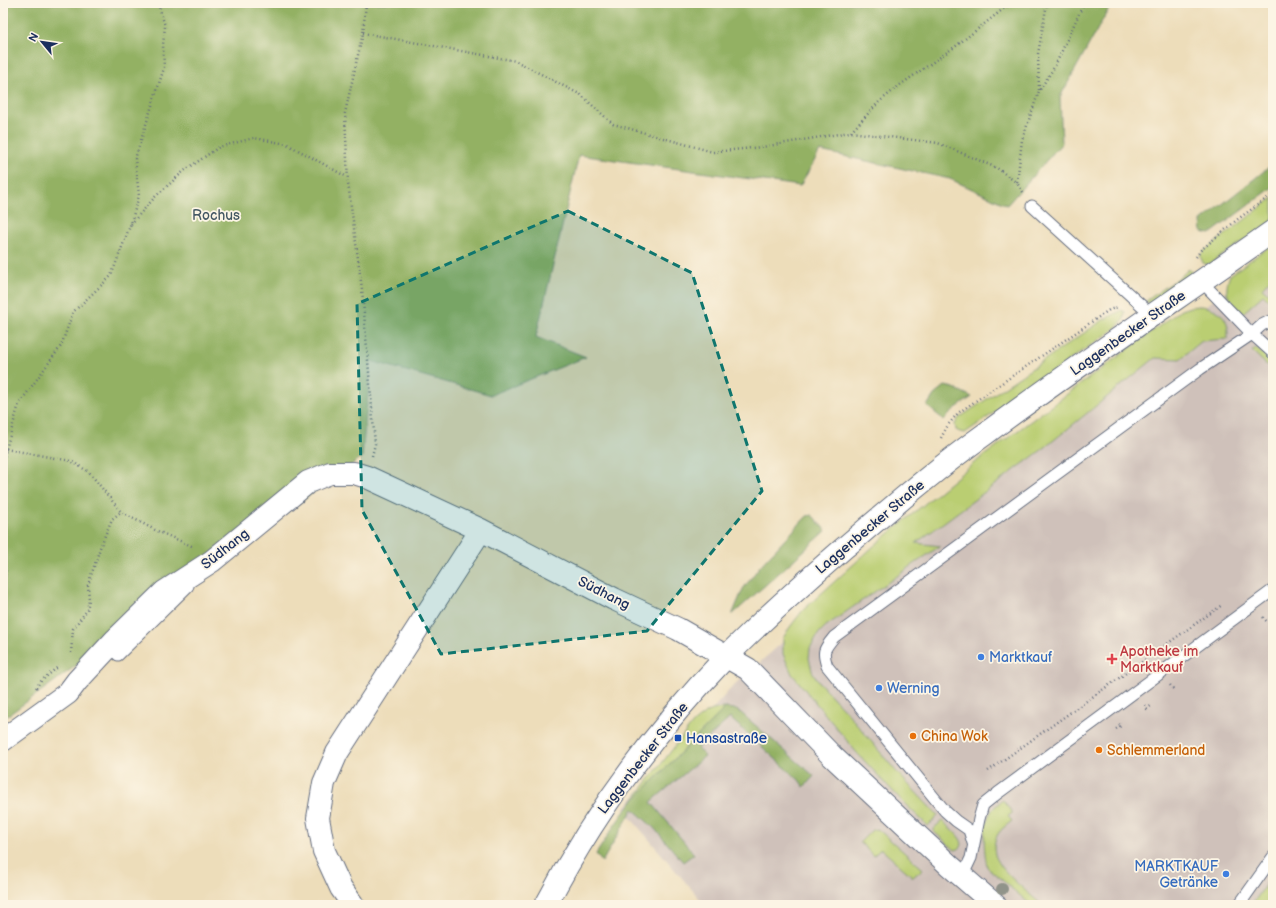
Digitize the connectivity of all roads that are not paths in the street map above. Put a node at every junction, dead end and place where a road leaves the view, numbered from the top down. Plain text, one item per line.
1 (1032, 206) road end
2 (1273, 231) edge
3 (1202, 282) junction
4 (1152, 315) junction
5 (1273, 322) edge
6 (1252, 334) junction
7 (1273, 353) edge
8 (481, 530) junction
9 (212, 561) junction
10 (1273, 590) edge
11 (118, 655) dead end
12 (727, 656) junction
13 (3, 740) edge
14 (973, 843) junction
15 (1273, 857) edge
16 (962, 877) junction
17 (353, 905) edge
18 (546, 905) edge
19 (995, 905) edge
20 (1239, 905) edge

1 - 4 lane
2 - 3 street, Laggenbecker Straße
3 - 4 street, Laggenbecker Straße
3 - 6 lane
4 - 12 street, Laggenbecker Straße
5 - 6 lane
6 - 7 lane
6 - 14 lane
8 - 9 street, Südhang
8 - 12 street, Südhang
8 - 17 street
9 - 11 lane
9 - 13 street, Südhang
10 - 14 lane
12 - 16 street
12 - 18 street, Laggenbecker Straße
14 - 16 lane
15 - 20 lane
16 - 19 street

